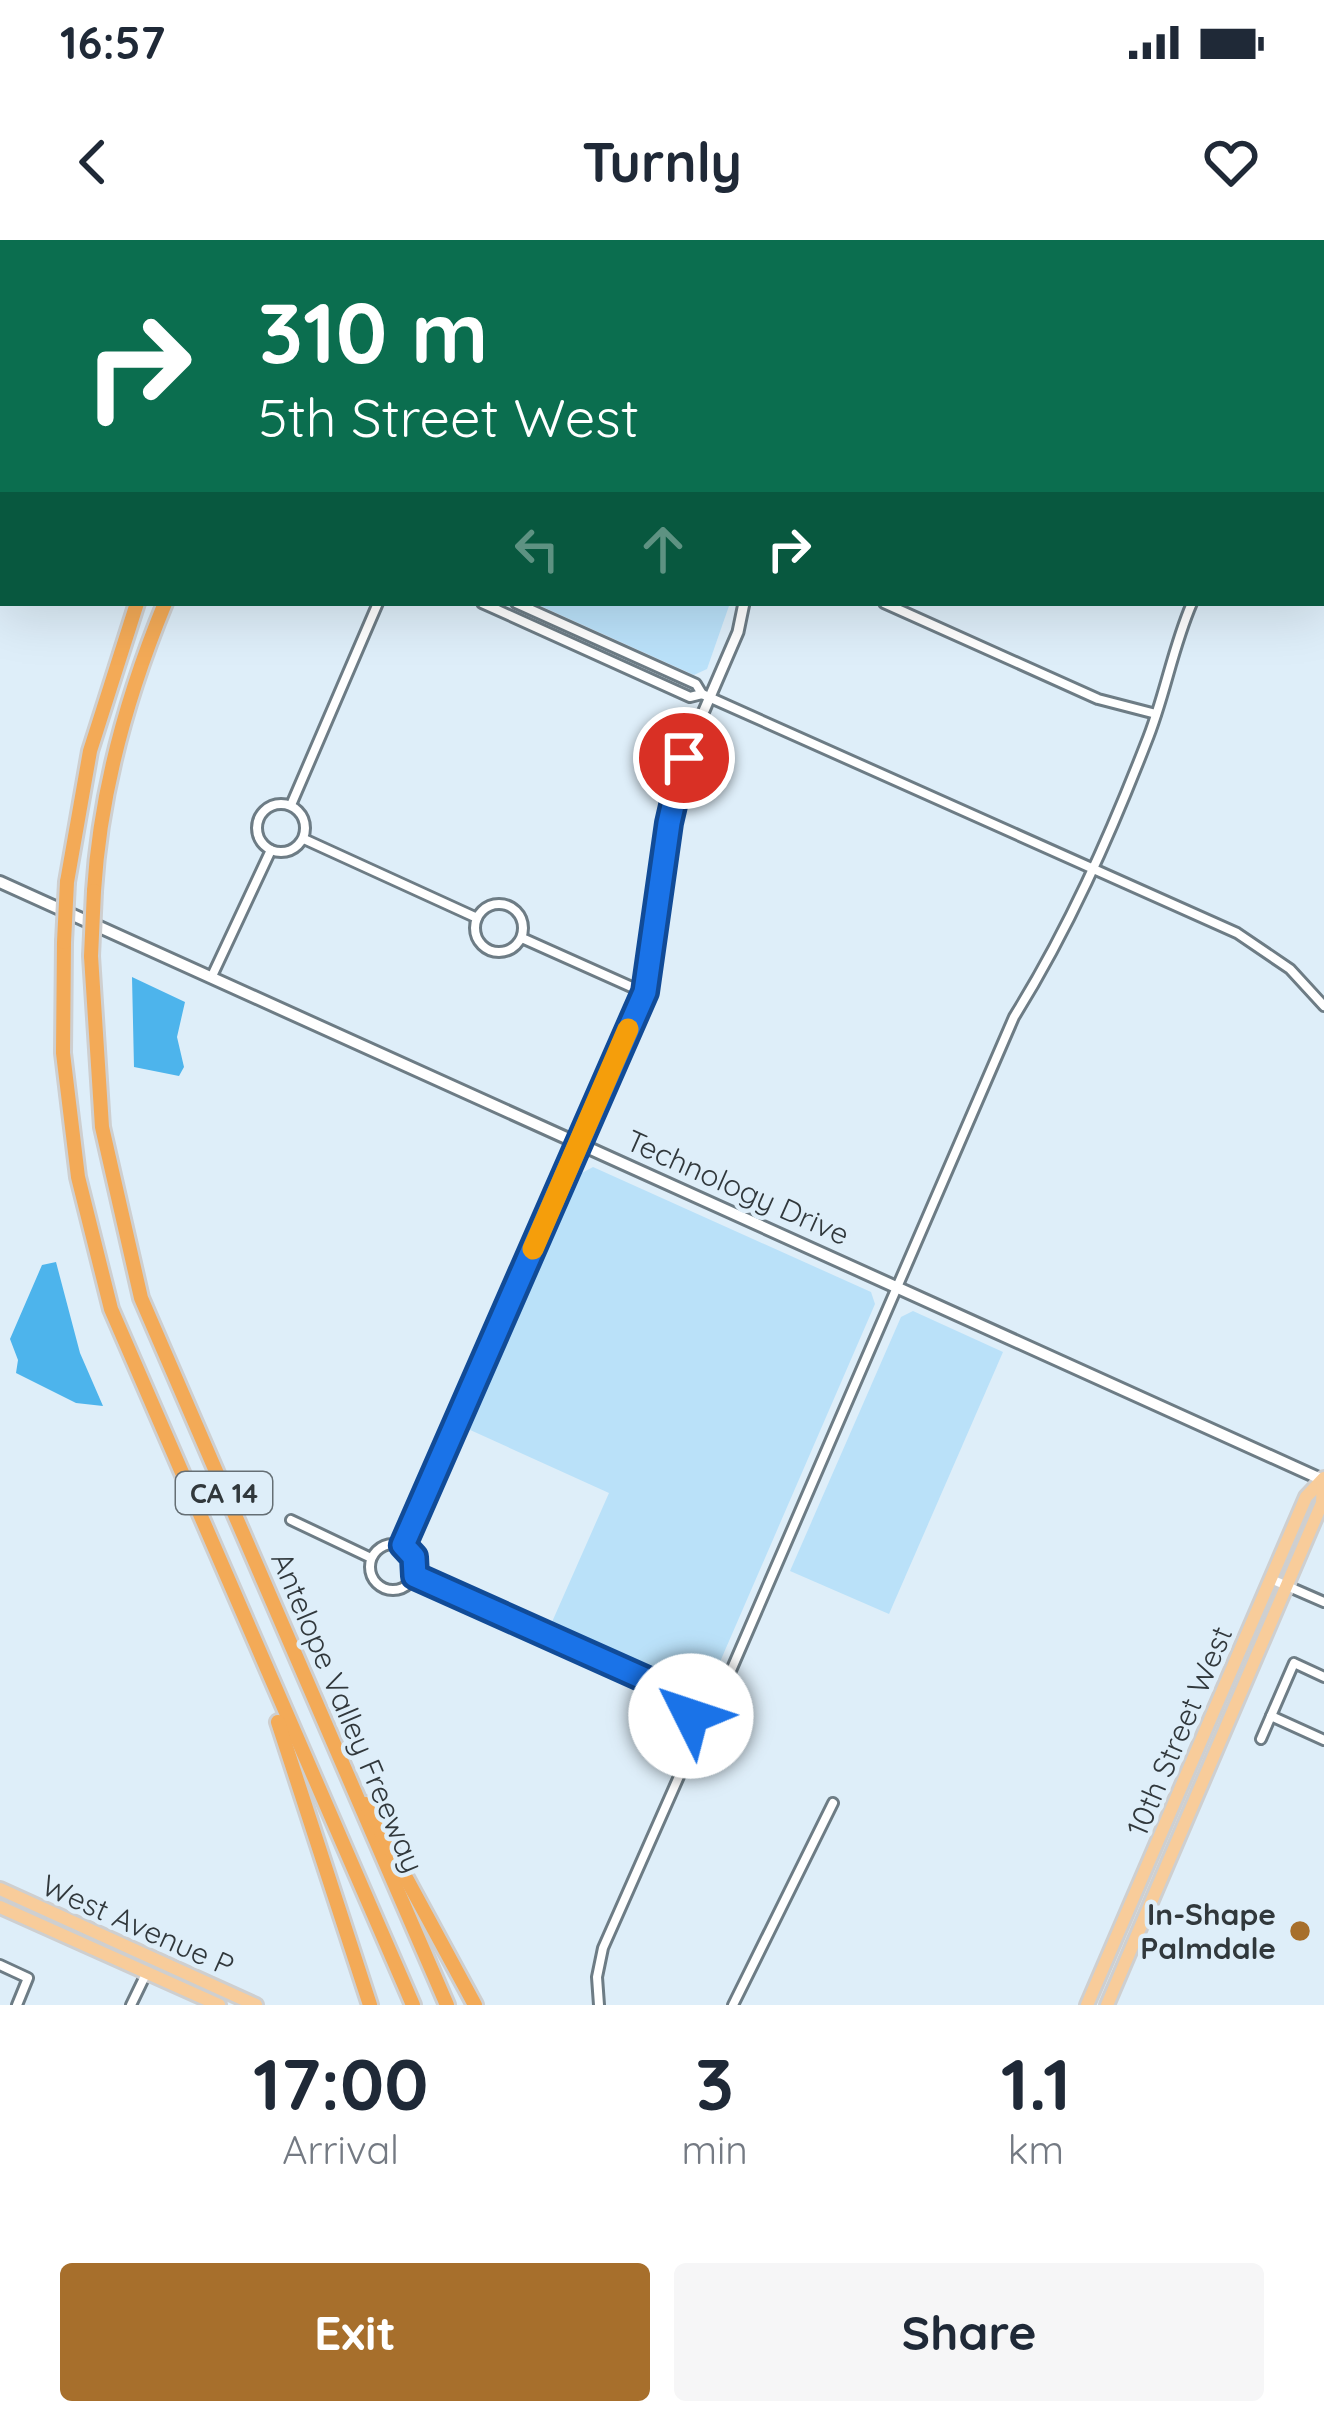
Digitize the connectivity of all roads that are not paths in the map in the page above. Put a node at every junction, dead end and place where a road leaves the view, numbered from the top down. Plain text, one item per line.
1 (135, 606) edge
2 (164, 606) edge
3 (378, 606) edge
4 (489, 606) edge
5 (523, 606) edge
6 (743, 606) edge
7 (891, 606) edge
8 (1191, 606) edge
9 (706, 696) junction
10 (1156, 714) junction
11 (291, 805) junction
12 (304, 839) junction
13 (272, 850) junction
14 (1094, 869) junction
15 (0, 882) edge
16 (477, 918) junction
17 (522, 938) junction
18 (212, 976) junction
19 (645, 992) junction
20 (1324, 1006) edge
21 (579, 1142) junction
22 (899, 1285) junction
23 (1323, 1479) edge
24 (291, 1520) dead end
25 (403, 1545) junction
26 (371, 1558) junction
27 (415, 1576) junction
28 (1270, 1579) junction
29 (1285, 1586) junction
30 (1324, 1602) edge
31 (266, 1676) junction
32 (1324, 1677) edge
33 (723, 1689) junction
34 (692, 1700) junction
35 (1271, 1717) junction
36 (700, 1729) junction
37 (1262, 1738) dead end
38 (1324, 1741) edge
39 (334, 1750) junction
40 (833, 1803) dead end
41 (0, 1889) edge
42 (0, 1907) edge
43 (0, 1965) edge
44 (147, 1972) junction
45 (1101, 1972) junction
46 (17, 2005) edge
47 (131, 2005) edge
48 (219, 2005) edge
49 (256, 2005) edge
50 (370, 2005) edge
51 (413, 2005) edge
52 (447, 2005) edge
53 (476, 2005) edge
54 (599, 2005) edge
55 (733, 2005) edge
56 (1087, 2005) edge
57 (1097, 2005) edge
58 (1107, 2005) edge

1 - 31 highway, Antelope Valley Freeway / CA 14, bridge
2 - 39 highway, Antelope Valley Freeway / CA 14, bridge
3 - 11 street
4 - 9 street
5 - 9 street
6 - 9 street
7 - 10 street
8 - 10 street
9 - 14 street
9 - 19 street
10 - 14 street
11 - 12 street
11 - 13 street
12 - 13 street
12 - 16 street
13 - 18 street
14 - 20 street
14 - 22 street
15 - 18 main road, Technology Drive
16 - 17 street
16 - 17 street
17 - 19 street
18 - 21 main road, Technology Drive
19 - 21 street
21 - 22 main road, Technology Drive
21 - 25 street
22 - 23 main road, Technology Drive
22 - 33 street
23 - 28 main road, 10th Street West
23 - 29 main road, 10th Street West
24 - 26 street
25 - 26 street
25 - 27 street
26 - 27 street
27 - 34 street
28 - 29 street
28 - 45 main road, 10th Street West
29 - 30 street
29 - 58 main road, 10th Street West
31 - 50 highway
31 - 51 highway, Antelope Valley Freeway / CA 14
32 - 35 street
33 - 34 street
33 - 36 street
34 - 36 street
35 - 37 street
35 - 38 street
36 - 54 street
39 - 52 highway, Antelope Valley Freeway / CA 14
39 - 53 highway
40 - 55 street
41 - 49 main road, West Avenue P
42 - 44 main road, West Avenue P
43 - 46 street
44 - 47 street
44 - 48 main road, West Avenue P
45 - 56 main road, 10th Street West
45 - 57 main road

